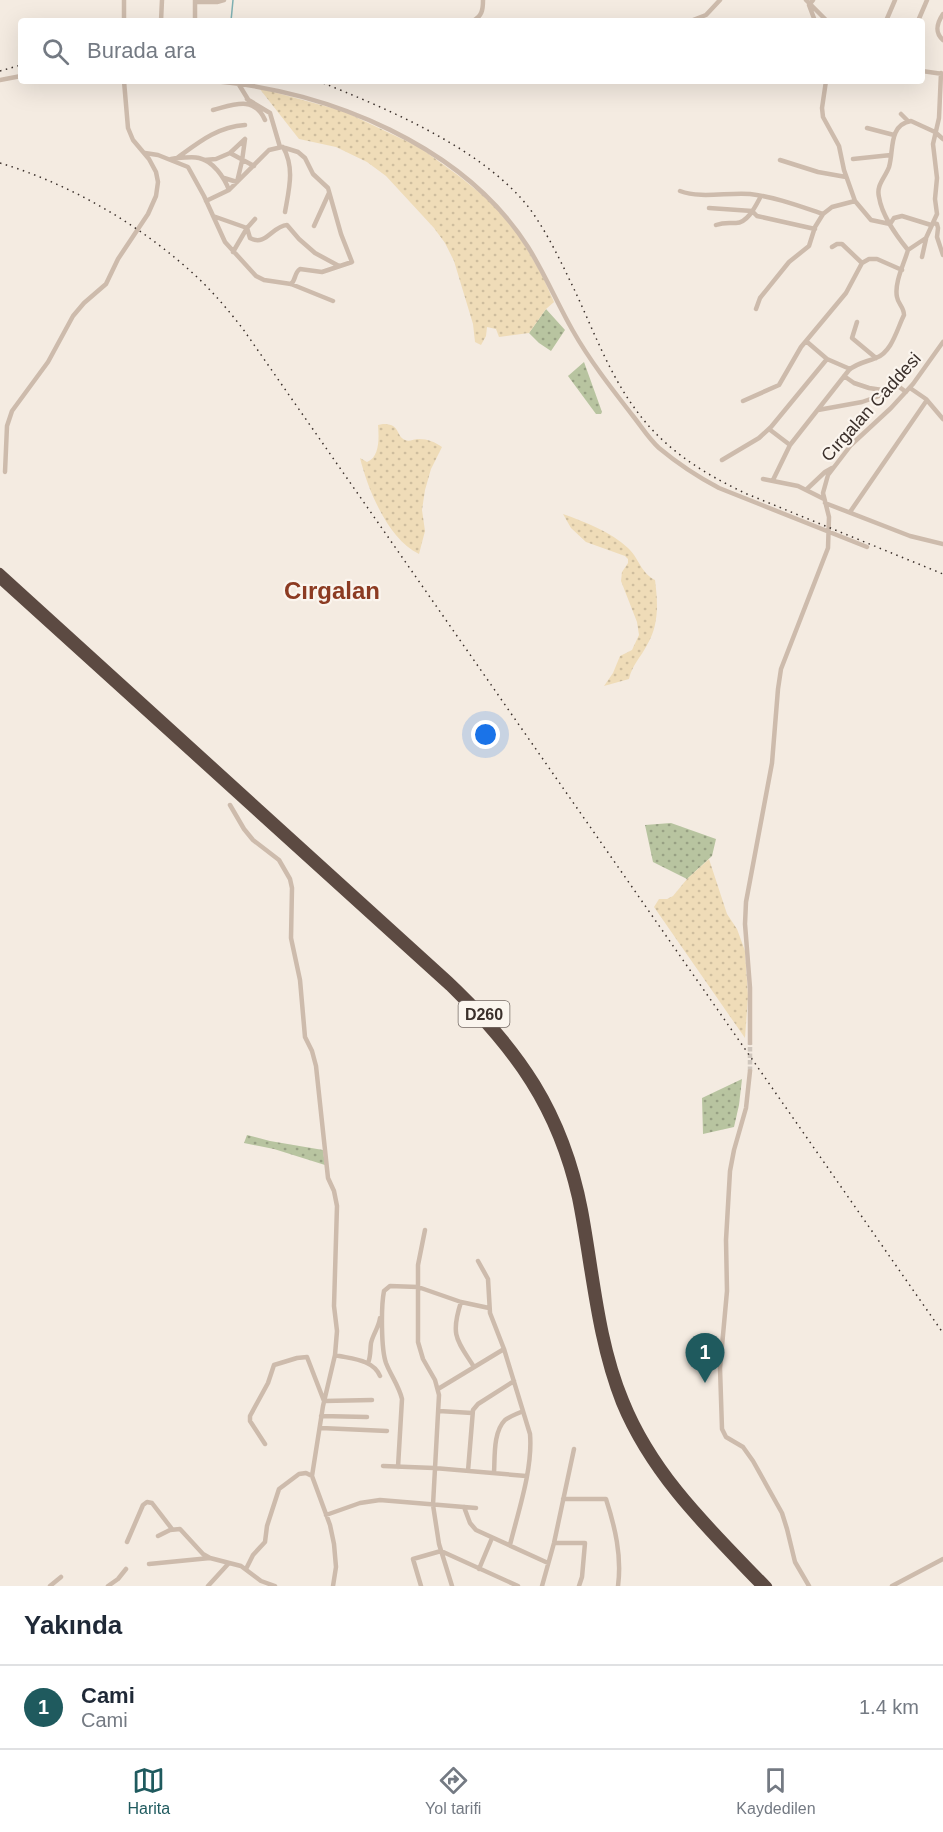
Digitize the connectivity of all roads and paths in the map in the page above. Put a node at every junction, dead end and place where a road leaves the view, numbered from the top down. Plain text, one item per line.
1 (124, 0) edge
2 (162, 0) edge
3 (224, 0) edge
4 (483, 0) edge
5 (720, 0) edge
6 (895, 0) edge
7 (927, 0) edge
8 (195, 1) edge
9 (809, 2) edge
10 (943, 14) edge
11 (124, 18) edge
12 (161, 18) edge
13 (195, 18) edge
14 (478, 18) edge
15 (698, 18) edge
16 (814, 18) edge
17 (824, 18) edge
18 (887, 18) edge
19 (919, 18) edge
20 (943, 40) edge
21 (925, 70) edge
22 (942, 72) edge
23 (18, 77) edge
24 (0, 80) edge
25 (124, 84) edge
26 (238, 84) joint
27 (827, 84) edge
28 (248, 101) junction
29 (213, 110) dead end
30 (901, 114) dead end
31 (265, 120) dead end
32 (908, 121) junction
33 (245, 125) dead end
34 (867, 128) dead end
35 (935, 132) junction
36 (894, 135) junction
37 (943, 139) edge
38 (281, 147) junction
39 (145, 153) junction
40 (230, 153) junction
41 (891, 155) junction
42 (177, 158) junction
43 (853, 159) dead end
44 (168, 160) junction
45 (204, 160) junction
46 (780, 160) dead end
47 (243, 161) junction
48 (254, 166) junction
49 (846, 177) junction
50 (224, 178) junction
51 (237, 182) junction
52 (230, 189) junction
53 (680, 191) dead end
54 (330, 192) junction
55 (761, 196) junction
56 (207, 201) junction
57 (855, 201) junction
58 (935, 204) junction
59 (943, 204) edge
60 (709, 208) dead end
61 (285, 212) dead end
62 (752, 212) junction
63 (823, 214) junction
64 (213, 216) junction
65 (255, 219) dead end
66 (890, 224) junction
67 (932, 224) junction
68 (716, 225) dead end
69 (314, 226) dead end
70 (247, 228) junction
71 (814, 229) junction
72 (926, 238) junction
73 (832, 247) dead end
74 (908, 250) junction
75 (233, 252) junction
76 (943, 255) edge
77 (922, 257) dead end
78 (862, 263) junction
79 (339, 266) junction
80 (902, 270) junction
81 (291, 284) junction
82 (333, 301) dead end
83 (756, 309) dead end
84 (857, 322) dead end
85 (806, 341) junction
86 (943, 342) edge
87 (876, 358) junction
88 (827, 359) junction
89 (850, 369) junction
90 (844, 376) junction
91 (908, 390) junction
92 (889, 391) junction
93 (927, 400) junction
94 (743, 401) dead end
95 (818, 410) junction
96 (943, 418) edge
97 (769, 429) junction
98 (790, 445) junction
99 (722, 460) dead end
100 (833, 467) junction
101 (5, 472) dead end
102 (764, 478) dead end
103 (773, 480) junction
104 (807, 489) junction
105 (825, 501) junction
106 (850, 512) junction
107 (828, 530) junction
108 (943, 544) edge
109 (867, 547) dead end
110 (0, 572) edge
111 (0, 580) edge
112 (230, 805) dead end
113 (750, 1043) tunnel mouth
114 (750, 1071) tunnel mouth
115 (425, 1230) dead end
116 (478, 1261) dead end
117 (418, 1287) junction
118 (461, 1302) junction
119 (489, 1308) junction
120 (382, 1310) junction
121 (504, 1349) junction
122 (335, 1355) junction
123 (368, 1363) junction
124 (474, 1367) junction
125 (380, 1376) dead end
126 (514, 1381) junction
127 (438, 1389) junction
128 (372, 1400) dead end
129 (324, 1401) junction
130 (439, 1411) junction
131 (523, 1411) junction
132 (472, 1413) junction
133 (321, 1416) junction
134 (367, 1417) dead end
135 (321, 1428) junction
136 (387, 1431) dead end
137 (265, 1444) dead end
138 (574, 1449) dead end
139 (383, 1466) dead end
140 (398, 1467) junction
141 (434, 1468) junction
142 (468, 1471) junction
143 (494, 1473) junction
144 (312, 1476) junction
145 (526, 1476) junction
146 (563, 1499) junction
147 (433, 1505) junction
148 (464, 1507) junction
149 (476, 1508) dead end
150 (326, 1515) junction
151 (172, 1529) junction
152 (158, 1536) dead end
153 (492, 1538) junction
154 (127, 1542) dead end
155 (554, 1543) junction
156 (510, 1545) junction
157 (441, 1551) junction
158 (210, 1558) junction
159 (943, 1559) edge
160 (229, 1563) junction
161 (548, 1563) junction
162 (149, 1564) dead end
163 (126, 1569) dead end
164 (246, 1569) junction
165 (479, 1569) junction
166 (61, 1577) dead end
167 (50, 1586) edge
168 (108, 1586) edge
169 (208, 1586) edge
170 (275, 1586) edge
171 (333, 1586) edge
172 (421, 1586) edge
173 (452, 1586) edge
174 (518, 1586) edge
175 (542, 1586) edge
176 (579, 1586) edge
177 (618, 1586) edge
178 (760, 1586) edge
179 (768, 1586) edge
180 (809, 1586) edge
181 (892, 1586) edge

1 - 11 street
2 - 12 street
3 - 8 street
4 - 14 street
5 - 15 street
6 - 18 street
7 - 19 street
8 - 13 street
9 - 16 street
9 - 17 street
10 - 20 street
21 - 22 street
22 - 35 street
23 - 24 street
25 - 39 street
26 - 28 street
26 - 107 street
27 - 49 street
28 - 29 street
28 - 31 street
28 - 38 street
30 - 32 street
32 - 35 street
32 - 36 street
33 - 42 street
34 - 36 street
35 - 37 street
35 - 58 street
36 - 41 street
38 - 48 street
38 - 54 street
38 - 61 street
39 - 44 street
39 - 101 street
40 - 45 street
40 - 47 street
40 - 47 street
41 - 43 street
41 - 66 street
42 - 44 street
42 - 45 street
44 - 56 street
45 - 50 street
46 - 49 street
47 - 48 street
47 - 51 street
48 - 51 street
49 - 57 street
50 - 51 street
50 - 52 street
51 - 52 street
52 - 56 street
53 - 55 street
54 - 69 street
54 - 79 street
55 - 62 street
55 - 63 street
56 - 64 street
57 - 63 street
57 - 66 street
58 - 59 street
58 - 67 street
60 - 62 street
62 - 68 street
62 - 71 street
63 - 71 street
64 - 70 street
64 - 75 street
65 - 70 street
66 - 67 street
66 - 74 street
67 - 72 street
67 - 76 street
70 - 75 street
70 - 79 street
71 - 83 street
72 - 74 street
72 - 77 street
73 - 78 street
74 - 80 street
75 - 81 street
78 - 80 street
78 - 85 street
79 - 81 street
80 - 87 street
81 - 82 street
84 - 87 street
85 - 88 street
85 - 94 street
86 - 91 street, Cırgalan Caddesi
87 - 89 street
88 - 89 street
88 - 97 street
89 - 90 street
90 - 92 street
90 - 95 street
91 - 92 street
91 - 93 street
91 - 100 street, Cırgalan Caddesi
92 - 95 street
93 - 96 street
93 - 106 street
95 - 98 street
97 - 98 street
97 - 99 street
98 - 103 street
100 - 104 street
100 - 105 street, Cırgalan Caddesi
102 - 103 street
103 - 104 street
104 - 105 street
105 - 106 street
105 - 107 street, Cırgalan Caddesi
106 - 108 street
107 - 109 street
107 - 113 street, Cırgalan Caddesi
110 - 179 highway, D260
111 - 178 highway, D260
112 - 122 street
114 - 180 street
115 - 117 street
116 - 119 street
117 - 118 street
117 - 120 street
117 - 127 street
118 - 119 street
118 - 124 street
119 - 121 street
120 - 123 street
120 - 140 street
121 - 124 street
121 - 126 street
122 - 123 street
122 - 129 street
123 - 125 street
124 - 127 street
126 - 131 street
126 - 132 street
127 - 130 street
128 - 129 street
129 - 133 street
129 - 137 street
130 - 132 street
130 - 141 street
131 - 143 street
131 - 145 street
132 - 142 street
133 - 134 street
133 - 135 street
135 - 136 street
135 - 144 street
138 - 146 street
139 - 140 street
140 - 141 street
141 - 142 street
141 - 147 street
142 - 143 street
143 - 145 street
144 - 150 street
144 - 164 street
145 - 156 street
146 - 155 street
146 - 177 street
147 - 148 street
147 - 150 street
147 - 157 street
148 - 149 street
148 - 153 street
150 - 171 street
151 - 152 street
151 - 154 street
151 - 158 street
153 - 156 street
153 - 165 street
155 - 161 street
155 - 176 street
156 - 161 street
157 - 165 street
157 - 172 street
157 - 173 street
158 - 160 street
158 - 162 street
159 - 181 street
160 - 164 street
160 - 169 street
161 - 175 street
163 - 168 street
164 - 170 street
165 - 174 street
166 - 167 street

